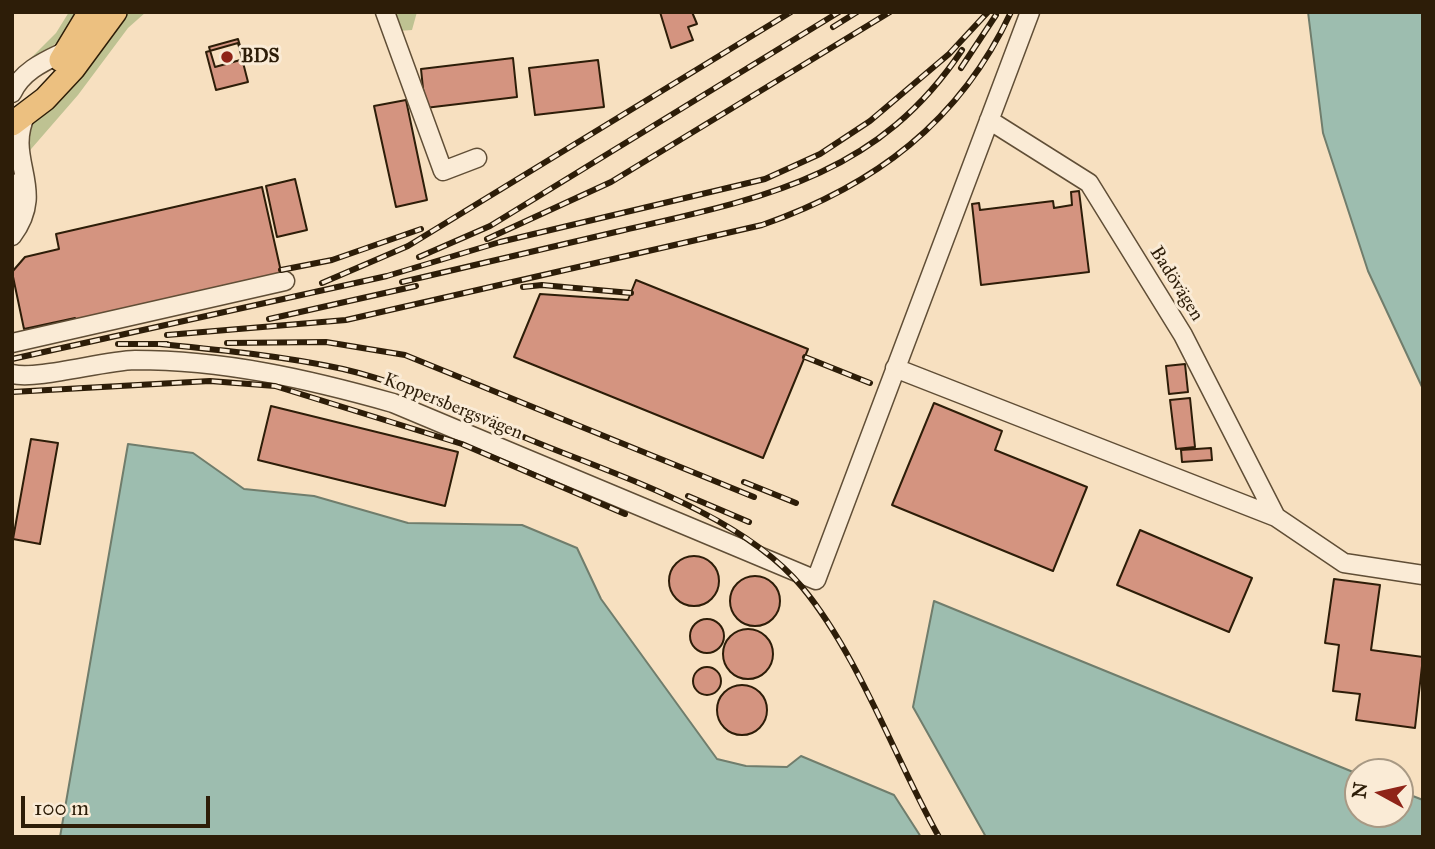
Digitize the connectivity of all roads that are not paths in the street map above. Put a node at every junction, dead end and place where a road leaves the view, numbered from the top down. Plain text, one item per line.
1 (90, 12) edge
2 (115, 12) edge
3 (385, 12) edge
4 (1030, 12) edge
5 (70, 49) junction
6 (12, 93) edge
7 (17, 115) edge
8 (989, 120) junction
9 (477, 158) dead end
10 (12, 183) edge
11 (12, 206) edge
12 (12, 236) edge
13 (285, 281) dead end
14 (12, 343) edge
15 (895, 368) junction
16 (12, 374) edge
17 (1276, 517) junction
18 (1423, 575) edge

1 - 5 main road
2 - 7 main road
3 - 9 street
4 - 8 street
5 - 6 street
5 - 7 main road
7 - 12 street
8 - 15 street
8 - 17 street, Badövägen
10 - 11 street
13 - 14 street
15 - 16 street, Koppersbergsvägen
15 - 17 street
17 - 18 street

